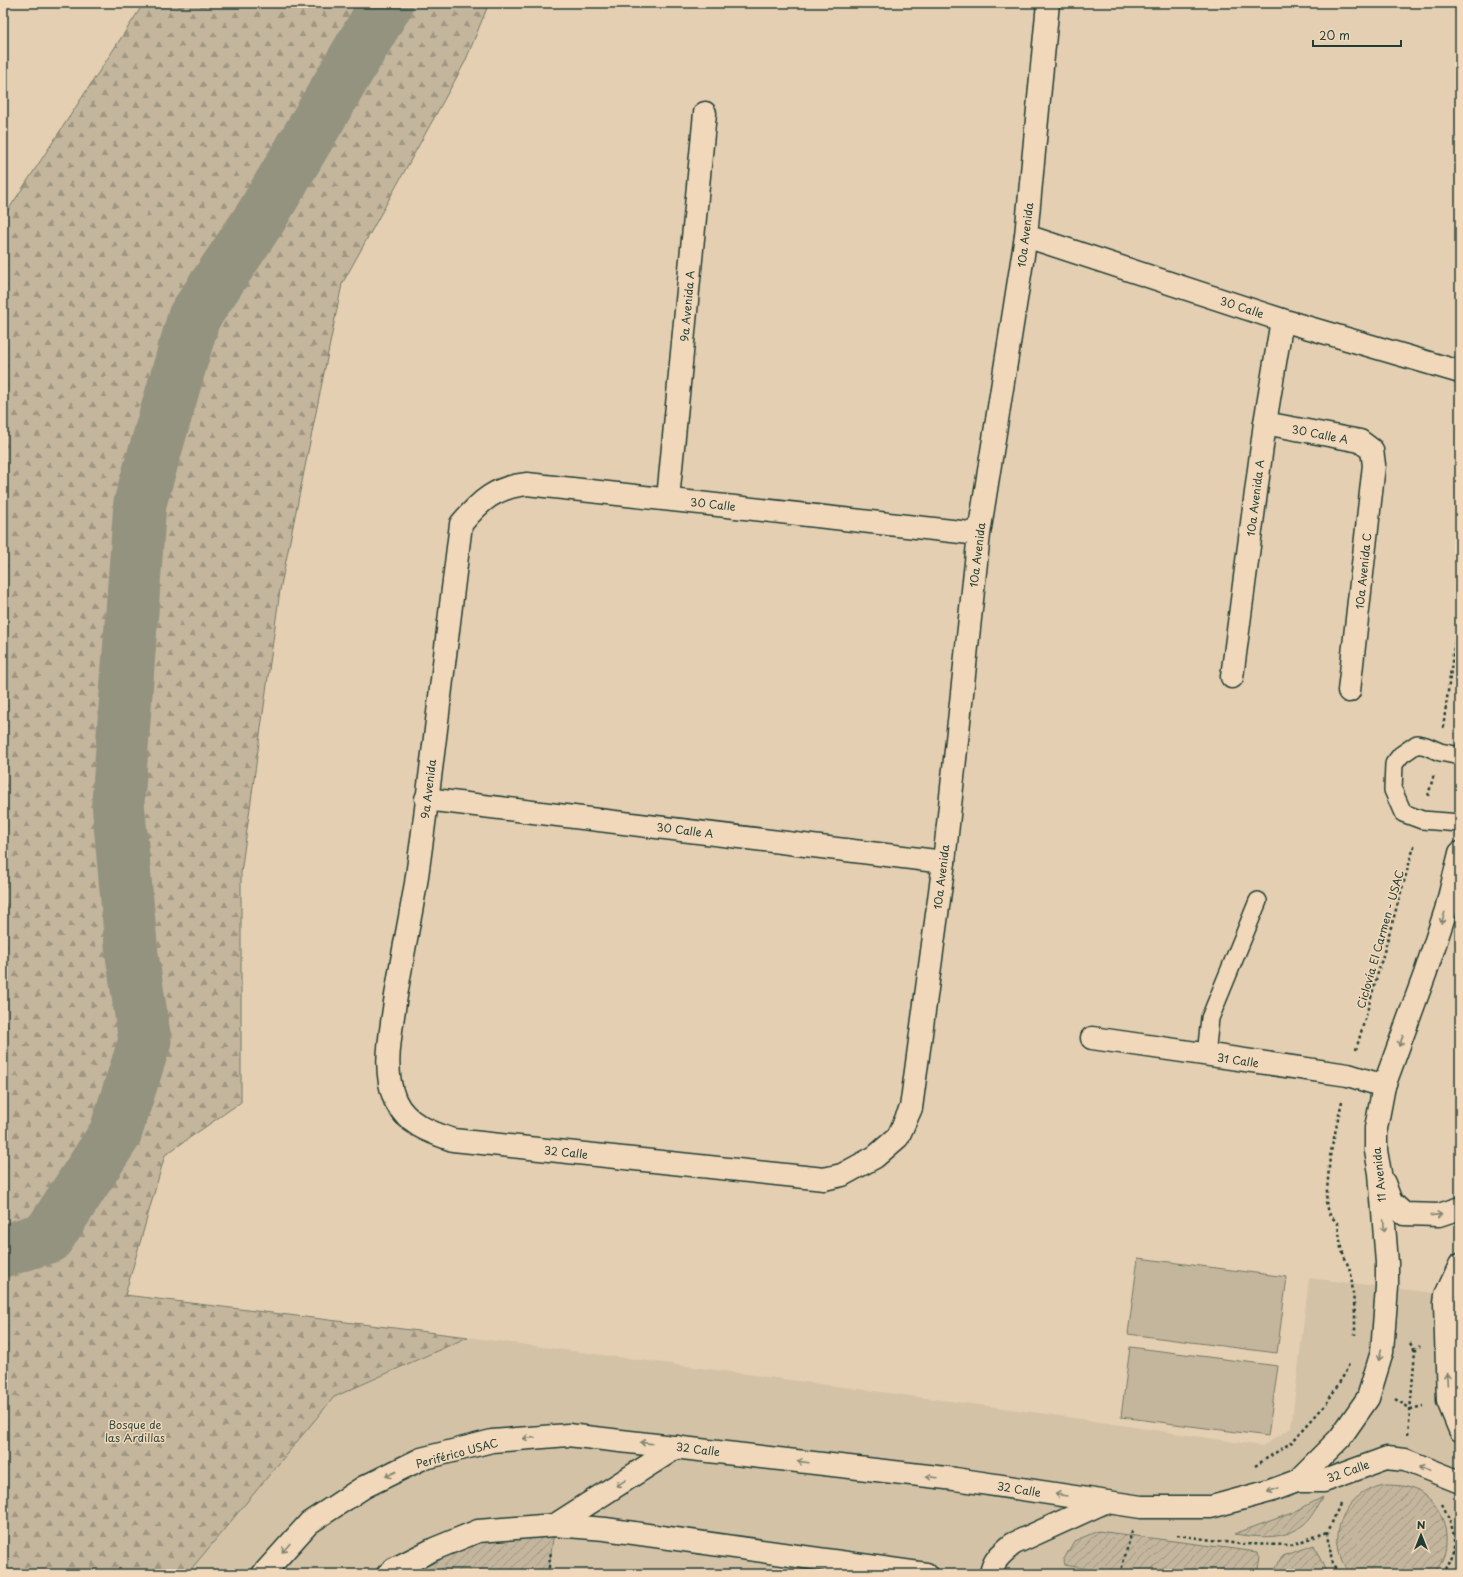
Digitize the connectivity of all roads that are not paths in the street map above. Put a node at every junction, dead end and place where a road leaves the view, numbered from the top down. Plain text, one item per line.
1 (1048, 3) edge
2 (705, 113) dead end
3 (1026, 236) junction
4 (1282, 320) junction
5 (1460, 372) edge
6 (1265, 423) junction
7 (1372, 450) joint
8 (668, 499) junction
9 (461, 524) joint
10 (979, 534) junction
11 (1232, 677) dead end
12 (1349, 691) dead end
13 (1460, 756) edge
14 (426, 799) junction
15 (1460, 823) edge
16 (1460, 853) edge
17 (944, 862) junction
18 (1258, 901) dead end
19 (1092, 1038) dead end
20 (388, 1052) joint
21 (1206, 1055) junction
22 (1384, 1086) junction
23 (911, 1108) joint
24 (1380, 1173) junction
25 (1460, 1208) edge
26 (1460, 1264) edge
27 (1460, 1430) edge
28 (568, 1435) joint
29 (677, 1447) junction
30 (1297, 1481) junction
31 (1460, 1482) edge
32 (1105, 1502) junction
33 (555, 1524) junction
34 (263, 1574) edge
35 (388, 1574) edge
36 (926, 1574) edge
37 (991, 1574) edge

1 - 3 street, 10a Avenida
2 - 8 street, 9a Avenida A
3 - 4 street, 30 Calle
3 - 10 street, 10a Avenida
4 - 5 street, 30 Calle
4 - 6 street, 10a Avenida A
6 - 7 street, 30 Calle A
6 - 11 street, 10a Avenida A
7 - 12 street, 10a Avenida C
8 - 9 street, 30 Calle
8 - 10 street, 30 Calle
9 - 14 street, 9a Avenida
10 - 17 street, 10a Avenida
13 - 15 lane
14 - 17 street, 30 Calle A
14 - 20 street, 9a Avenida
16 -> 22 street, 11 Avenida
17 - 23 street, 10a Avenida
18 - 21 lane
19 - 21 street, 31 Calle
20 - 23 street, 32 Calle
21 - 22 street, 31 Calle
22 - 24 street, 11 Avenida
24 -> 25 street
24 -> 30 street, 11 Avenida
27 -> 26 street
29 -> 28 street, 32 Calle
28 -> 34 street, Periférico USAC
32 -> 29 street, 32 Calle
29 -> 33 street
31 -> 30 street, 32 Calle
30 -> 32 street, 32 Calle
32 - 37 street
33 - 35 street
33 - 36 street

